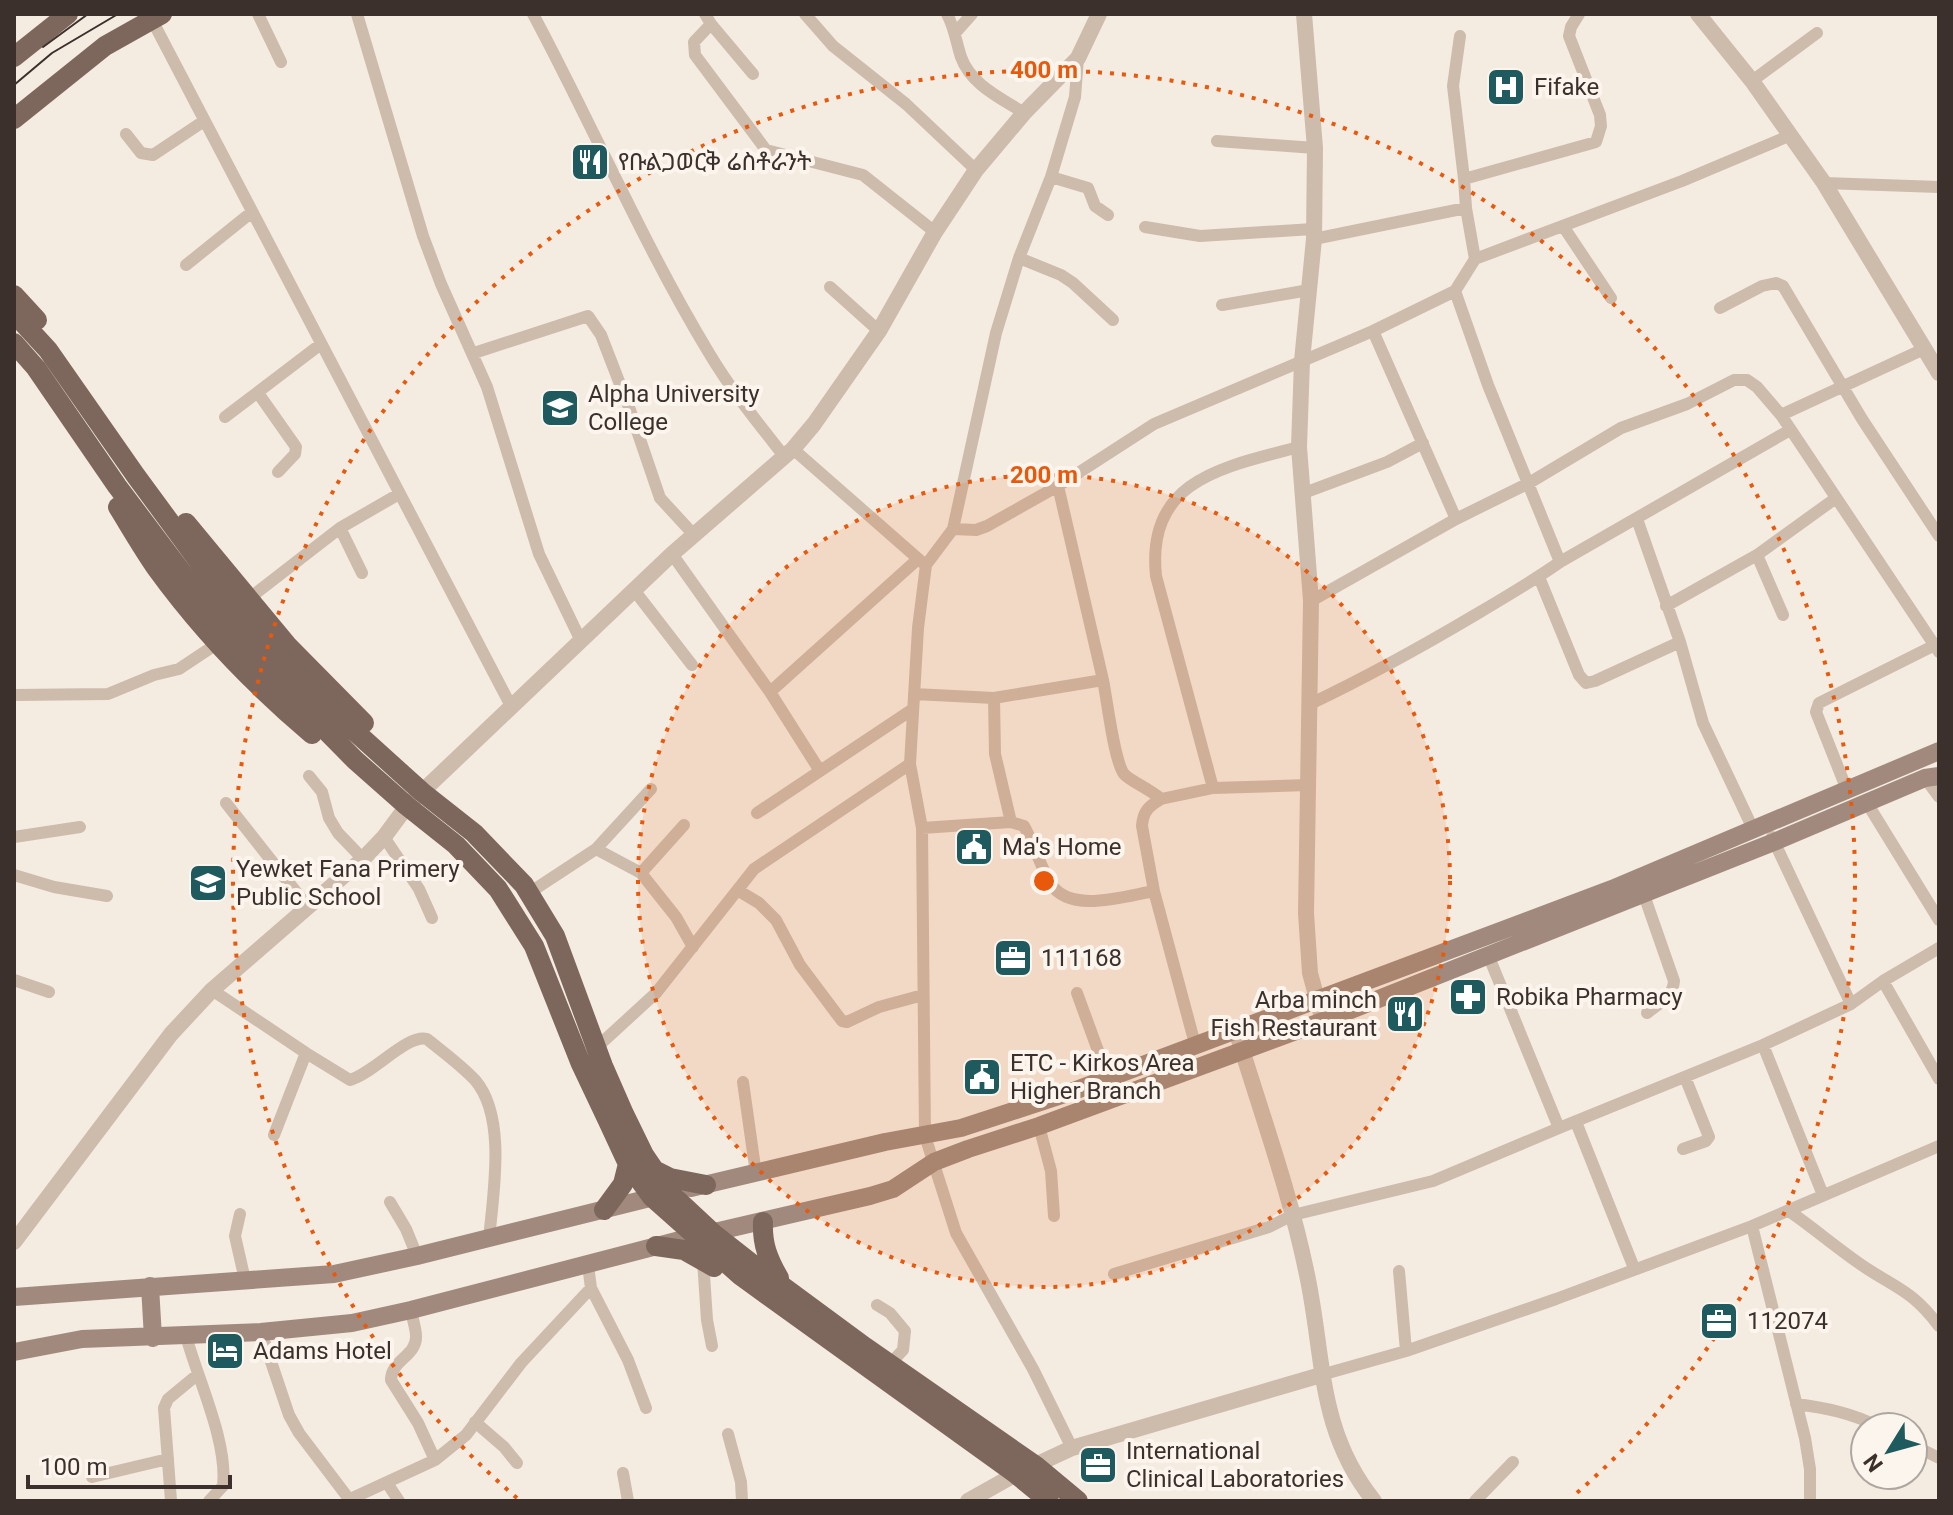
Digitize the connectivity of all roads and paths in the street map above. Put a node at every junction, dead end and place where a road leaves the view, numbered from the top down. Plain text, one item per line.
1 (68, 14) edge
2 (258, 14) edge
3 (357, 14) edge
4 (533, 14) edge
5 (805, 14) edge
6 (947, 14) edge
7 (972, 14) edge
8 (1099, 14) edge
9 (1304, 14) edge
10 (1579, 14) edge
11 (1698, 14) edge
12 (157, 16) edge
13 (708, 19) edge
14 (956, 32) junction
15 (1817, 33) dead end
16 (1460, 36) dead end
17 (14, 57) edge
18 (1078, 58) junction
19 (281, 62) dead end
20 (753, 74) dead end
21 (1752, 81) junction
22 (1024, 113) junction
23 (14, 119) edge
24 (204, 121) junction
25 (126, 134) dead end
26 (1791, 135) junction
27 (1217, 141) dead end
28 (1315, 148) junction
29 (976, 170) junction
30 (1051, 177) junction
31 (1464, 179) junction
32 (1824, 183) junction
33 (1939, 187) edge
34 (1466, 208) junction
35 (252, 212) junction
36 (1108, 215) dead end
37 (1563, 226) junction
38 (1145, 227) dead end
39 (935, 232) junction
40 (1314, 234) junction
41 (1019, 258) junction
42 (1475, 259) junction
43 (186, 265) dead end
44 (830, 287) dead end
45 (1309, 290) junction
46 (1455, 291) junction
47 (14, 295) edge
48 (1611, 298) dead end
49 (1222, 305) dead end
50 (1720, 308) dead end
51 (14, 313) edge
52 (1113, 320) dead end
53 (879, 331) junction
54 (1373, 331) junction
55 (14, 343) edge
56 (321, 344) junction
57 (1924, 349) junction
58 (474, 353) junction
59 (14, 355) edge
60 (1302, 361) junction
61 (1939, 373) edge
62 (1842, 387) junction
63 (258, 393) junction
64 (1781, 415) junction
65 (225, 417) dead end
66 (1790, 430) junction
67 (1423, 443) junction
68 (1299, 447) junction
69 (789, 453) junction
70 (278, 472) dead end
71 (1529, 483) junction
72 (1058, 486) junction
73 (1304, 493) junction
74 (399, 494) junction
75 (1836, 498) junction
76 (1456, 519) junction
77 (1637, 519) junction
78 (340, 528) junction
79 (953, 529) junction
80 (694, 535) junction
81 (1939, 536) edge
82 (672, 554) junction
83 (1757, 555) junction
84 (922, 562) junction
85 (1560, 562) junction
86 (362, 573) dead end
87 (1539, 577) junction
88 (634, 590) junction
89 (247, 600) junction
90 (1311, 601) junction
91 (1666, 606) junction
92 (1783, 615) dead end
93 (581, 641) junction
94 (1680, 642) junction
95 (218, 643) junction
96 (1937, 649) edge
97 (692, 665) dead end
98 (1103, 680) junction
99 (770, 692) junction
100 (914, 694) junction
101 (14, 695) edge
102 (994, 698) junction
103 (1310, 704) junction
104 (512, 708) junction
105 (913, 709) junction
106 (380, 751) junction
107 (1939, 751) edge
108 (1939, 758) edge
109 (355, 760) junction
110 (910, 764) junction
111 (820, 771) junction
112 (1930, 772) edge
113 (309, 776) dead end
114 (1308, 785) junction
115 (1213, 788) junction
116 (651, 789) dead end
117 (1847, 790) junction
118 (422, 792) junction
119 (1939, 797) edge
120 (1161, 799) junction
121 (226, 803) dead end
122 (1867, 803) junction
123 (407, 806) junction
124 (757, 813) dead end
125 (1011, 822) junction
126 (684, 825) dead end
127 (80, 827) dead end
128 (922, 828) junction
129 (1765, 833) junction
130 (14, 837) edge
131 (384, 837) junction
132 (596, 849) junction
133 (363, 859) junction
134 (641, 873) junction
135 (14, 875) edge
136 (739, 891) junction
137 (1154, 891) junction
138 (529, 893) junction
139 (1644, 895) junction
140 (107, 896) dead end
141 (308, 907) junction
142 (432, 918) dead end
143 (1939, 920) edge
144 (693, 947) junction
145 (1939, 948) edge
146 (1489, 957) junction
147 (14, 980) edge
148 (1883, 981) junction
149 (212, 990) junction
150 (49, 992) dead end
151 (1077, 993) dead end
152 (923, 995) junction
153 (1317, 1000) junction
154 (1851, 1004) junction
155 (1647, 1013) dead end
156 (1323, 1021) junction
157 (1236, 1030) junction
158 (1195, 1044) junction
159 (1763, 1045) junction
160 (596, 1048) junction
161 (306, 1053) junction
162 (1243, 1053) junction
163 (1685, 1077) junction
164 (1108, 1078) junction
165 (1939, 1079) edge
166 (743, 1082) dead end
167 (1576, 1122) junction
168 (1039, 1126) junction
169 (1559, 1128) junction
170 (274, 1135) dead end
171 (925, 1136) junction
172 (1939, 1146) edge
173 (1683, 1149) dead end
174 (934, 1162) junction
175 (628, 1164) junction
176 (651, 1167) junction
177 (756, 1174) junction
178 (706, 1185) junction
179 (661, 1195) junction
180 (1823, 1195) junction
181 (390, 1202) dead end
182 (604, 1210) junction
183 (1789, 1211) junction
184 (240, 1214) dead end
185 (1293, 1215) junction
186 (1054, 1216) dead end
187 (763, 1222) junction
188 (1752, 1226) junction
189 (704, 1235) junction
190 (489, 1239) junction
191 (14, 1242) edge
192 (656, 1246) junction
193 (417, 1256) junction
194 (703, 1260) junction
195 (588, 1265) junction
196 (1634, 1268) junction
197 (1399, 1271) dead end
198 (1114, 1274) dead end
199 (245, 1280) junction
200 (150, 1286) junction
201 (591, 1288) junction
202 (778, 1292) junction
203 (15, 1296) edge
204 (877, 1305) dead end
205 (411, 1310) junction
206 (1939, 1326) edge
207 (261, 1332) junction
208 (186, 1336) junction
209 (153, 1338) junction
210 (712, 1346) dead end
211 (1406, 1351) junction
212 (14, 1352) edge
213 (890, 1364) junction
214 (197, 1375) junction
215 (1321, 1375) junction
216 (1796, 1404) junction
217 (646, 1408) dead end
218 (1849, 1414) edge
219 (475, 1422) junction
220 (728, 1434) dead end
221 (1072, 1448) junction
222 (168, 1459) junction
223 (435, 1460) junction
224 (1513, 1462) dead end
225 (517, 1463) dead end
226 (1036, 1466) junction
227 (623, 1473) dead end
228 (1016, 1474) junction
229 (92, 1477) dead end
230 (387, 1483) junction
231 (348, 1500) edge
232 (973, 1500) edge
233 (171, 1501) edge
234 (209, 1501) edge
235 (399, 1501) edge
236 (628, 1501) edge
237 (742, 1501) edge
238 (1049, 1501) edge
239 (1078, 1501) edge
240 (1374, 1501) edge
241 (1475, 1501) edge
242 (1810, 1501) edge

1 - 17 main road
2 - 19 street
3 - 58 street
4 - 69 street
5 - 29 street
6 - 14 street
7 - 14 street
8 - 18 street
9 - 28 street
10 - 31 street
11 - 21 street
12 - 23 main road
12 - 24 street
13 - 20 street
13 - 39 street
14 - 22 street
15 - 21 street
16 - 31 street
18 - 22 street
18 - 30 street
21 - 26 street
22 - 29 street
24 - 25 street
24 - 35 street
26 - 32 street
26 - 37 street
27 - 28 street
28 - 40 street
29 - 39 street
30 - 36 street
30 - 41 street
31 - 34 street
32 - 33 street
32 - 57 street
34 - 40 street
34 - 42 street
35 - 43 street
35 - 56 street
37 - 42 street
37 - 48 street
38 - 40 street
39 - 53 street
40 - 45 street
41 - 52 street
41 - 79 street
42 - 46 street
44 - 53 street
45 - 49 street
45 - 60 street
46 - 54 street
46 - 71 street
47 - 89 main road
50 - 62 street
51 - 106 main road
53 - 69 street
54 - 60 street
54 - 67 street
55 - 109 main road
56 - 63 street
56 - 74 street
57 - 61 street
57 - 62 street
58 - 80 street
58 - 93 street
59 - 95 main road
60 - 68 street
60 - 72 street
62 - 64 street
62 - 81 street
63 - 65 street
63 - 70 street
64 - 66 street
64 - 71 street
66 - 75 street
66 - 77 street
67 - 73 street
67 - 76 street
68 - 73 street
68 - 115 street
69 - 80 street
69 - 84 street
71 - 76 street
71 - 85 street
72 - 79 street
72 - 98 street
73 - 90 street
74 - 78 street
74 - 104 street
75 - 83 street
75 - 96 street
76 - 90 street
77 - 85 street
77 - 91 street
78 - 86 street
78 - 89 street
79 - 84 street
80 - 82 street
82 - 88 street
82 - 99 street
83 - 91 street
83 - 92 street
84 - 99 street
84 - 100 street
85 - 87 street
87 - 94 street
87 - 103 street
88 - 93 street
88 - 97 street
89 - 106 main road
90 - 103 street
91 - 94 street
93 - 104 street
94 - 129 street
95 - 101 street
95 - 109 main road
96 - 117 street
98 - 102 street
98 - 120 street
99 - 111 street
100 - 102 street
100 - 105 street
102 - 125 street
103 - 114 street
104 - 118 street
105 - 110 street
105 - 111 street
106 - 118 main road
107 - 112 main road
108 - 112 main road
109 - 123 main road
110 - 128 street
110 - 136 street
111 - 124 street
112 - 117 main road
112 - 119 street
112 - 122 main road
113 - 133 street
114 - 115 street
114 - 153 street
115 - 120 street
116 - 132 street
117 - 129 main road
118 - 123 street
118 - 138 main road
120 - 137 street
121 - 141 street
122 - 129 main road
122 - 143 street
123 - 131 street
123 - 175 main road
125 - 128 street
125 - 137 street
126 - 134 street
127 - 130 street
128 - 152 street
129 - 139 main road
129 - 153 main road
129 - 154 street
131 - 133 street
131 - 142 street
132 - 134 street
132 - 138 street
133 - 141 street
134 - 144 street
135 - 140 street
136 - 144 street
136 - 152 street
137 - 158 street
138 - 160 main road
139 - 146 main road
139 - 155 street
141 - 149 street
144 - 160 street
145 - 148 street
146 - 156 main road
146 - 169 street
147 - 150 street
148 - 154 street
148 - 165 street
149 - 161 street
149 - 191 street
151 - 164 street
152 - 171 street
153 - 156 street
153 - 157 main road
154 - 159 street
156 - 162 main road
157 - 158 main road
157 - 162 street
158 - 164 main road
159 - 163 street
159 - 180 street
160 - 176 main road
161 - 170 street
161 - 190 street
162 - 168 main road
162 - 185 street
163 - 167 street
163 - 173 street
164 - 171 main road
166 - 177 street
167 - 169 street
167 - 196 street
168 - 174 main road
168 - 186 street
169 - 185 street
171 - 174 street
171 - 177 main road
172 - 180 street
174 - 187 main road
174 - 221 street
175 - 179 main road
175 - 182 main road
176 - 178 main road
176 - 179 main road
177 - 178 main road
178 - 179 main road
179 - 182 main road
179 - 189 main road
180 - 183 street
181 - 193 street
182 - 190 main road
183 - 188 street
183 - 206 street
184 - 199 street
185 - 198 street
185 - 215 street
187 - 189 main road
187 - 202 main road
188 - 196 street
188 - 216 street
189 - 192 main road
189 - 202 main road
190 - 193 main road
192 - 194 main road
192 - 195 main road
193 - 199 main road
194 - 202 main road
194 - 210 street
195 - 201 street
195 - 205 main road
196 - 211 street
197 - 211 street
199 - 200 main road
200 - 203 main road
200 - 209 main road
201 - 217 street
201 - 219 street
202 - 213 main road
202 - 228 main road
204 - 213 street
205 - 207 main road
205 - 223 street
207 - 208 main road
207 - 231 street
208 - 209 main road
208 - 214 street
209 - 212 main road
211 - 215 street
213 - 226 main road
214 - 222 street
214 - 234 street
215 - 221 street
215 - 240 street
216 - 218 street
216 - 242 street
219 - 223 street
219 - 225 street
220 - 237 street
221 - 226 street
222 - 229 street
222 - 233 street
223 - 230 street
224 - 241 street
226 - 228 street
226 - 239 main road
227 - 236 street
228 - 232 street
228 - 238 main road
230 - 231 street
230 - 235 street

